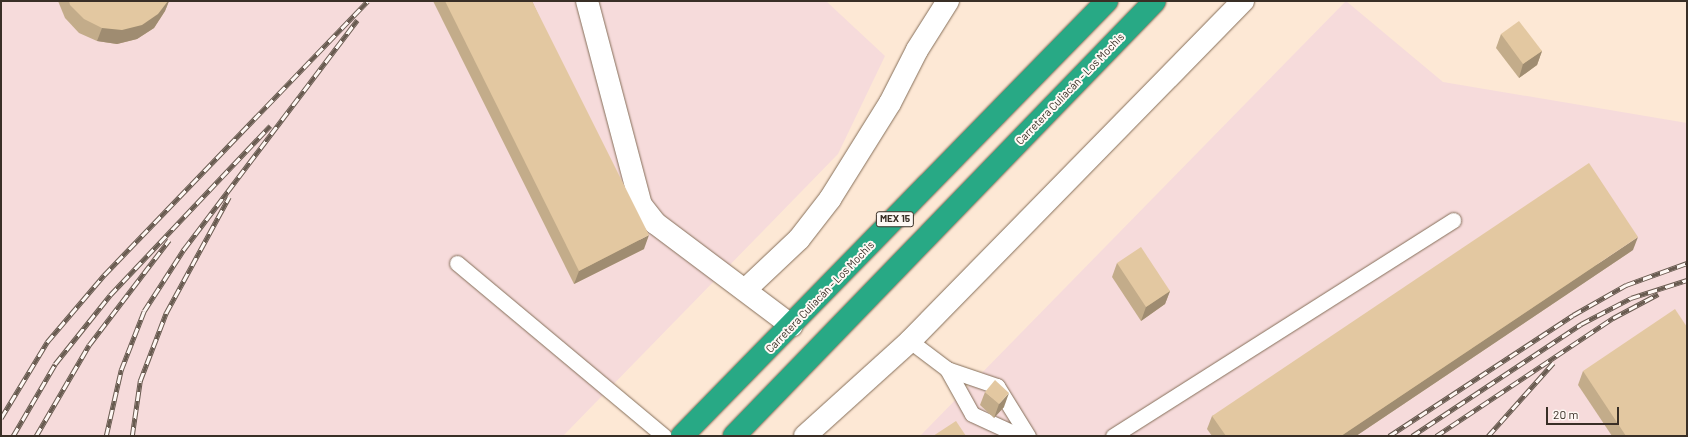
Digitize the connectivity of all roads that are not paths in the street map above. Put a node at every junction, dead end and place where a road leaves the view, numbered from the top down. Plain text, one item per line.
1 (587, 1) edge
2 (948, 1) edge
3 (1107, 1) edge
4 (1155, 1) edge
5 (1243, 1) edge
6 (1453, 220) dead end
7 (457, 263) dead end
8 (745, 290) junction
9 (792, 326) junction
10 (910, 341) junction
11 (947, 369) junction
12 (664, 436) edge
13 (682, 436) edge
14 (734, 436) edge
15 (806, 436) edge
16 (1020, 436) edge
17 (1028, 436) edge
18 (1113, 436) edge

1 - 8 street
2 - 8 street
3 - 9 highway, Carretera Culiacán - Los Mochis / MEX 15
4 - 14 highway, Carretera Culiacán - Los Mochis / MEX 15
5 - 10 street
6 - 18 lane
7 - 12 lane
8 - 9 street
9 - 13 highway, Carretera Culiacán - Los Mochis / MEX 15
10 - 11 lane
10 - 15 street
11 - 16 lane
11 - 17 lane

